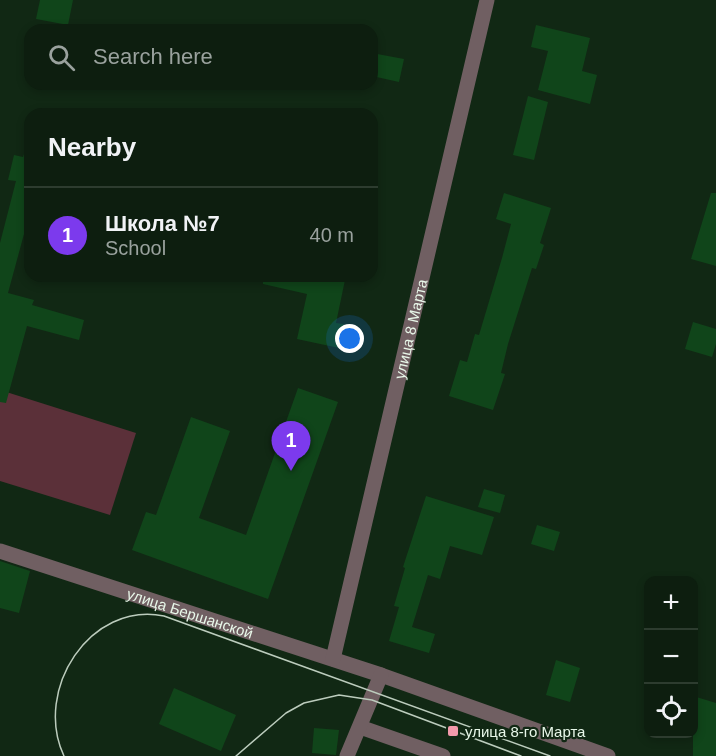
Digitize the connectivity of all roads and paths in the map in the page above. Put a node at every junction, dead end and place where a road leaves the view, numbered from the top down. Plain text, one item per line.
1 (487, 0) edge
2 (0, 550) edge
3 (333, 659) junction
4 (381, 675) junction
5 (360, 727) junction
6 (347, 756) edge
7 (443, 756) edge
8 (608, 756) edge

1 - 3 street, улица 8 Марта
2 - 3 street, улица Бершанской
3 - 4 street, улица Бершанской
4 - 5 street
4 - 8 street, улица Бершанской
5 - 6 street
5 - 7 street

